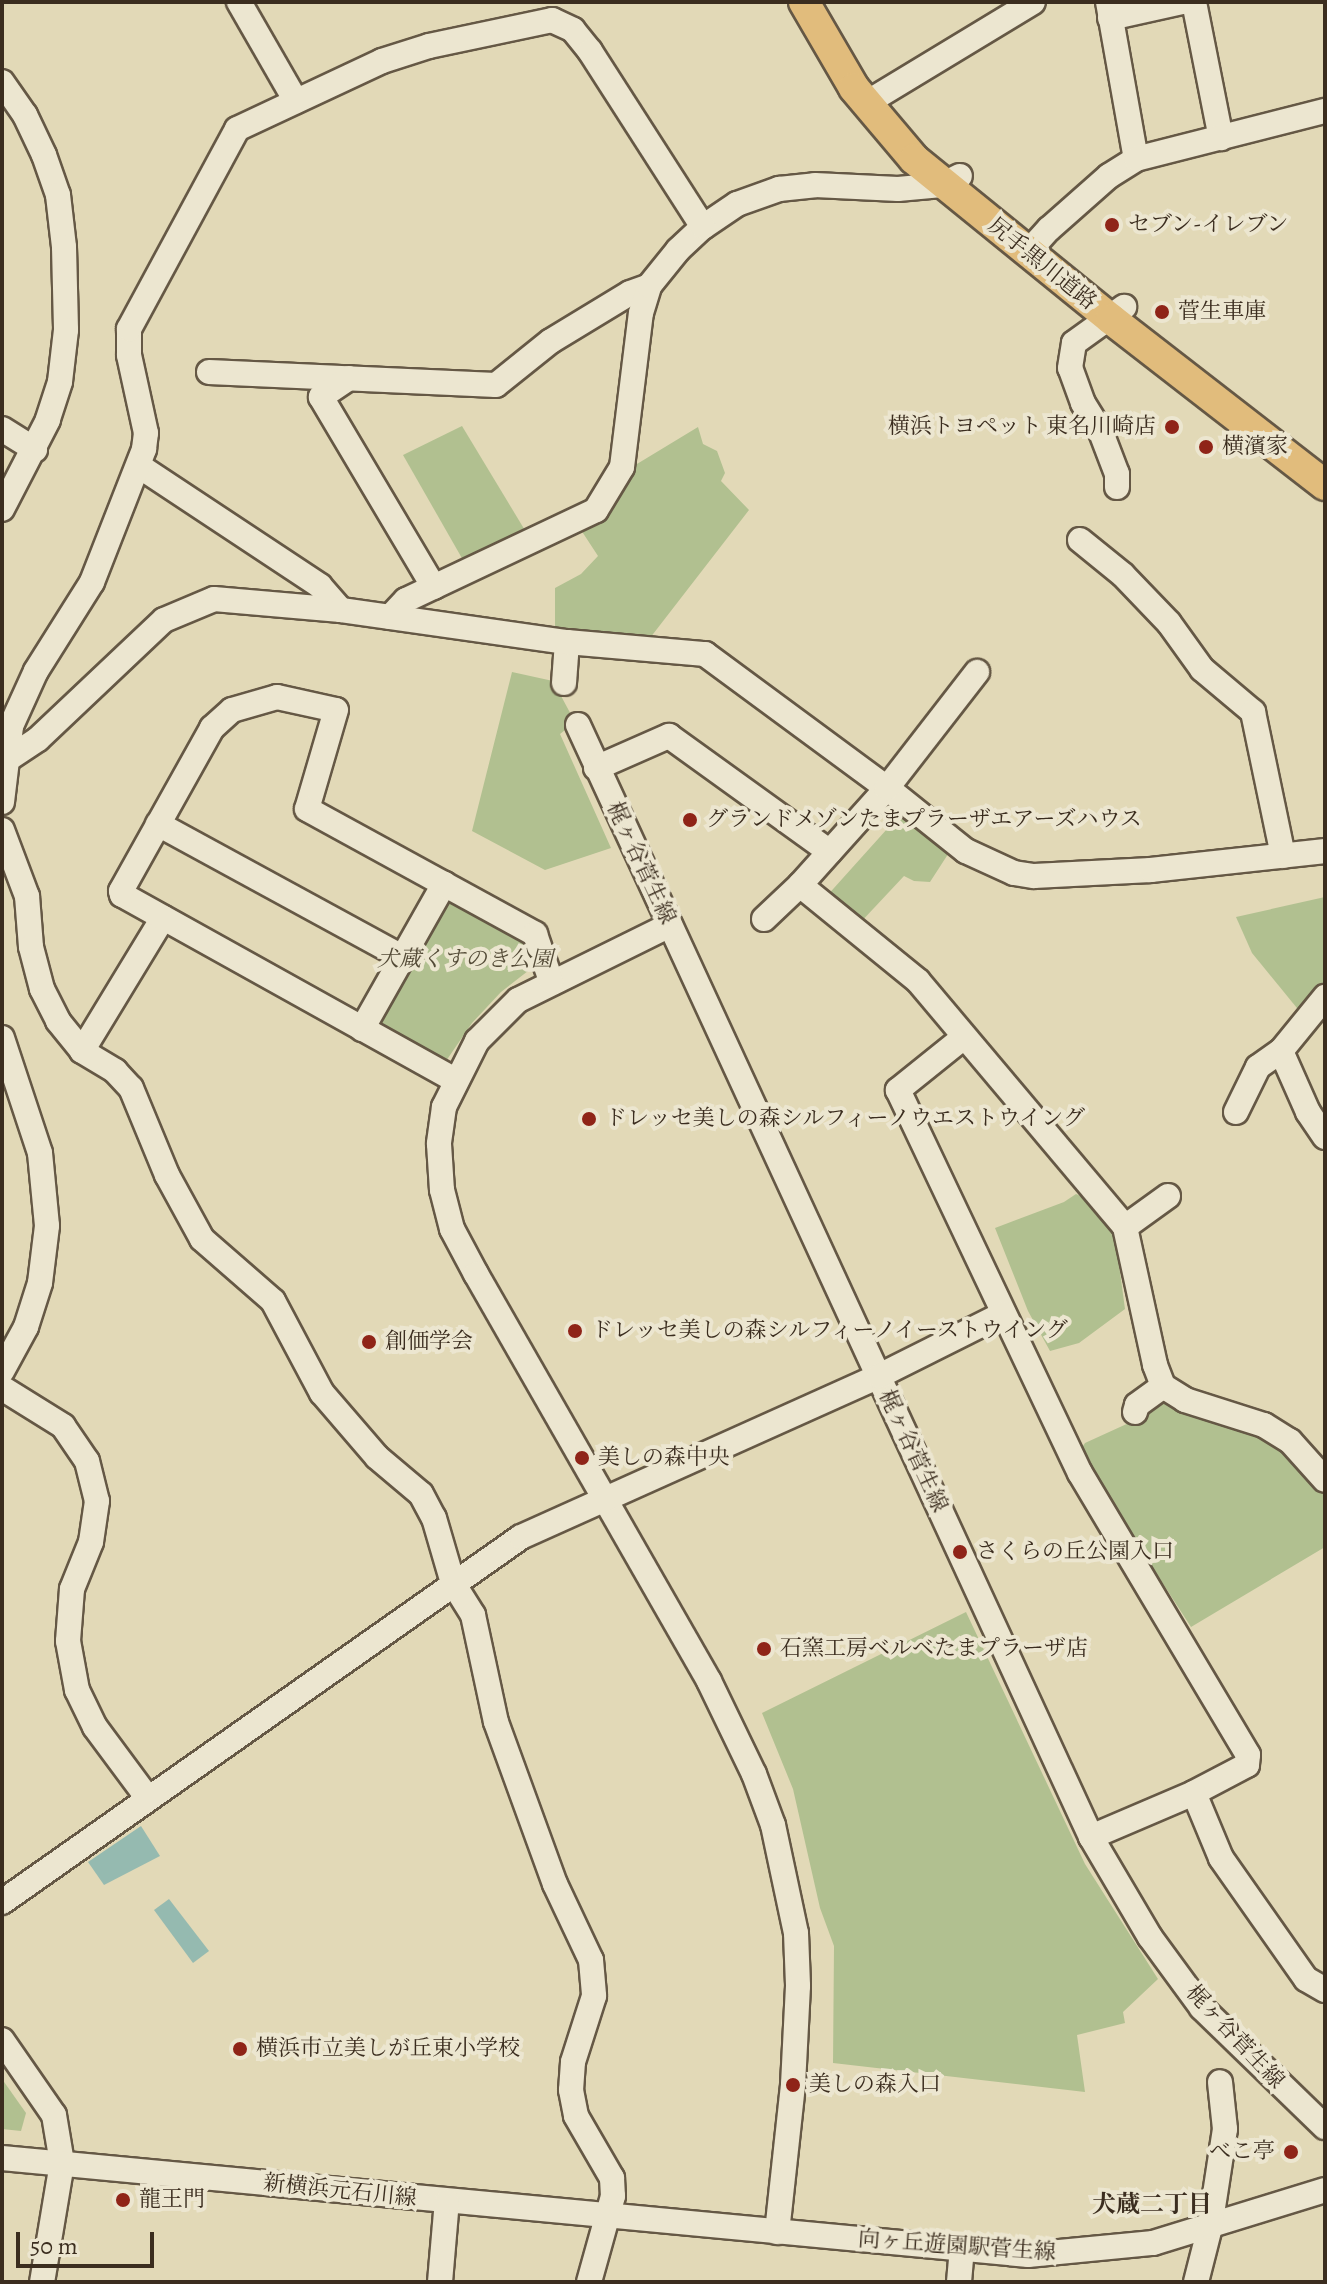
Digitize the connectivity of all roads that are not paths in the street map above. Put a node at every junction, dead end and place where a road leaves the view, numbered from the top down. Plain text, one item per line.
1 (239, 2) edge
2 (804, 2) edge
3 (820, 2) edge
4 (1033, 2) edge
5 (1183, 2) edge
6 (1194, 2) edge
7 (1109, 10) edge
8 (2, 82) edge
9 (878, 96) junction
10 (296, 101) junction
11 (1325, 111) edge
12 (1221, 138) junction
13 (1136, 159) junction
14 (951, 180) junction
15 (703, 227) junction
16 (1033, 246) junction
17 (649, 286) junction
18 (1118, 313) junction
19 (209, 372) dead end
20 (349, 378) junction
21 (2, 429) edge
22 (35, 450) junction
23 (139, 466) junction
24 (1325, 467) edge
25 (1325, 485) edge
26 (1117, 487) dead end
27 (6, 496) edge
28 (1080, 540) dead end
29 (434, 587) junction
30 (341, 610) junction
31 (390, 617) junction
32 (567, 642) junction
33 (977, 672) dead end
34 (564, 683) dead end
35 (578, 725) dead end
36 (3, 762) edge
37 (596, 768) junction
38 (887, 788) junction
39 (2, 802) edge
40 (158, 824) junction
41 (2, 830) edge
42 (1325, 851) edge
43 (830, 852) junction
44 (1283, 856) junction
45 (444, 884) junction
46 (800, 885) junction
47 (163, 918) junction
48 (764, 919) dead end
49 (670, 925) junction
50 (402, 957) junction
51 (551, 981) junction
52 (1325, 997) edge
53 (362, 1029) junction
54 (964, 1037) junction
55 (2, 1038) edge
56 (82, 1051) junction
57 (1281, 1051) junction
58 (455, 1080) junction
59 (1236, 1112) dead end
60 (1325, 1137) edge
61 (1168, 1196) dead end
62 (1125, 1227) junction
63 (1003, 1314) junction
64 (2, 1371) edge
65 (879, 1376) junction
66 (1163, 1386) junction
67 (2, 1388) edge
68 (1135, 1412) dead end
69 (1325, 1480) edge
70 (605, 1499) junction
71 (453, 1583) junction
72 (1194, 1793) junction
73 (147, 1797) junction
74 (1091, 1837) junction
75 (2, 1902) edge
76 (1325, 1990) edge
77 (2, 2040) edge
78 (1220, 2082) dead end
79 (1325, 2127) edge
80 (2, 2158) edge
81 (62, 2163) junction
82 (1325, 2190) edge
83 (447, 2201) junction
84 (608, 2218) junction
85 (678, 2224) joint
86 (1210, 2227) junction
87 (777, 2232) junction
88 (962, 2250) junction
89 (42, 2282) edge
90 (440, 2282) edge
91 (589, 2282) edge
92 (959, 2282) edge
93 (1196, 2282) edge

1 - 10 street
2 - 14 main road, 尻手黒川道路
3 - 9 main road, 尻手黒川道路
4 - 9 street
5 - 7 street
6 - 12 street
7 - 13 street
8 - 22 street
9 - 14 main road, 尻手黒川道路
10 - 15 street
10 - 23 street
11 - 12 street
12 - 13 street
13 - 16 street
14 - 15 street
14 - 16 main road, 尻手黒川道路
15 - 17 street
16 - 18 main road, 尻手黒川道路
17 - 20 street
17 - 29 street
18 - 24 main road, 尻手黒川道路
18 - 25 main road, 尻手黒川道路
18 - 26 street
19 - 20 street
20 - 29 street
21 - 22 street
22 - 27 street
23 - 30 street
23 - 36 street
28 - 44 street
29 - 31 street
30 - 31 street
30 - 36 street
31 - 32 street
32 - 34 street
32 - 38 street
33 - 38 street
35 - 37 street, 梶ヶ谷菅生線
36 - 39 street
37 - 43 street
37 - 49 street, 梶ヶ谷菅生線
38 - 43 street
38 - 44 street
40 - 45 street
40 - 47 street
40 - 50 street
41 - 56 street
42 - 44 street
43 - 46 street
45 - 50 street
45 - 51 street
46 - 48 street
46 - 54 street
47 - 53 street
47 - 56 street
49 - 51 street
49 - 65 street, 梶ヶ谷菅生線
50 - 53 street
51 - 58 street
52 - 57 street
53 - 58 street
54 - 62 street
54 - 63 street
55 - 64 street
56 - 71 street
57 - 59 street
57 - 60 street
58 - 70 street
61 - 62 street
62 - 66 street
63 - 65 street
63 - 72 street
65 - 70 street
65 - 74 street, 梶ヶ谷菅生線
66 - 68 street
66 - 69 street
67 - 73 street
70 - 71 street
70 - 87 street
71 - 73 street
71 - 84 street
72 - 74 street
72 - 76 street
73 - 75 street
74 - 79 street, 梶ヶ谷菅生線
77 - 81 street
78 - 86 street
80 - 81 street, 新横浜元石川線
81 - 83 street, 新横浜元石川線
81 - 89 street
82 - 86 street, 向ヶ丘遊園駅菅生線
83 - 84 street, 新横浜元石川線
83 - 90 street
84 - 85 street, 新横浜元石川線
84 - 91 street
85 - 87 street, 向ヶ丘遊園駅菅生線
86 - 88 street, 向ヶ丘遊園駅菅生線
86 - 93 street
87 - 88 street, 向ヶ丘遊園駅菅生線
88 - 92 street

